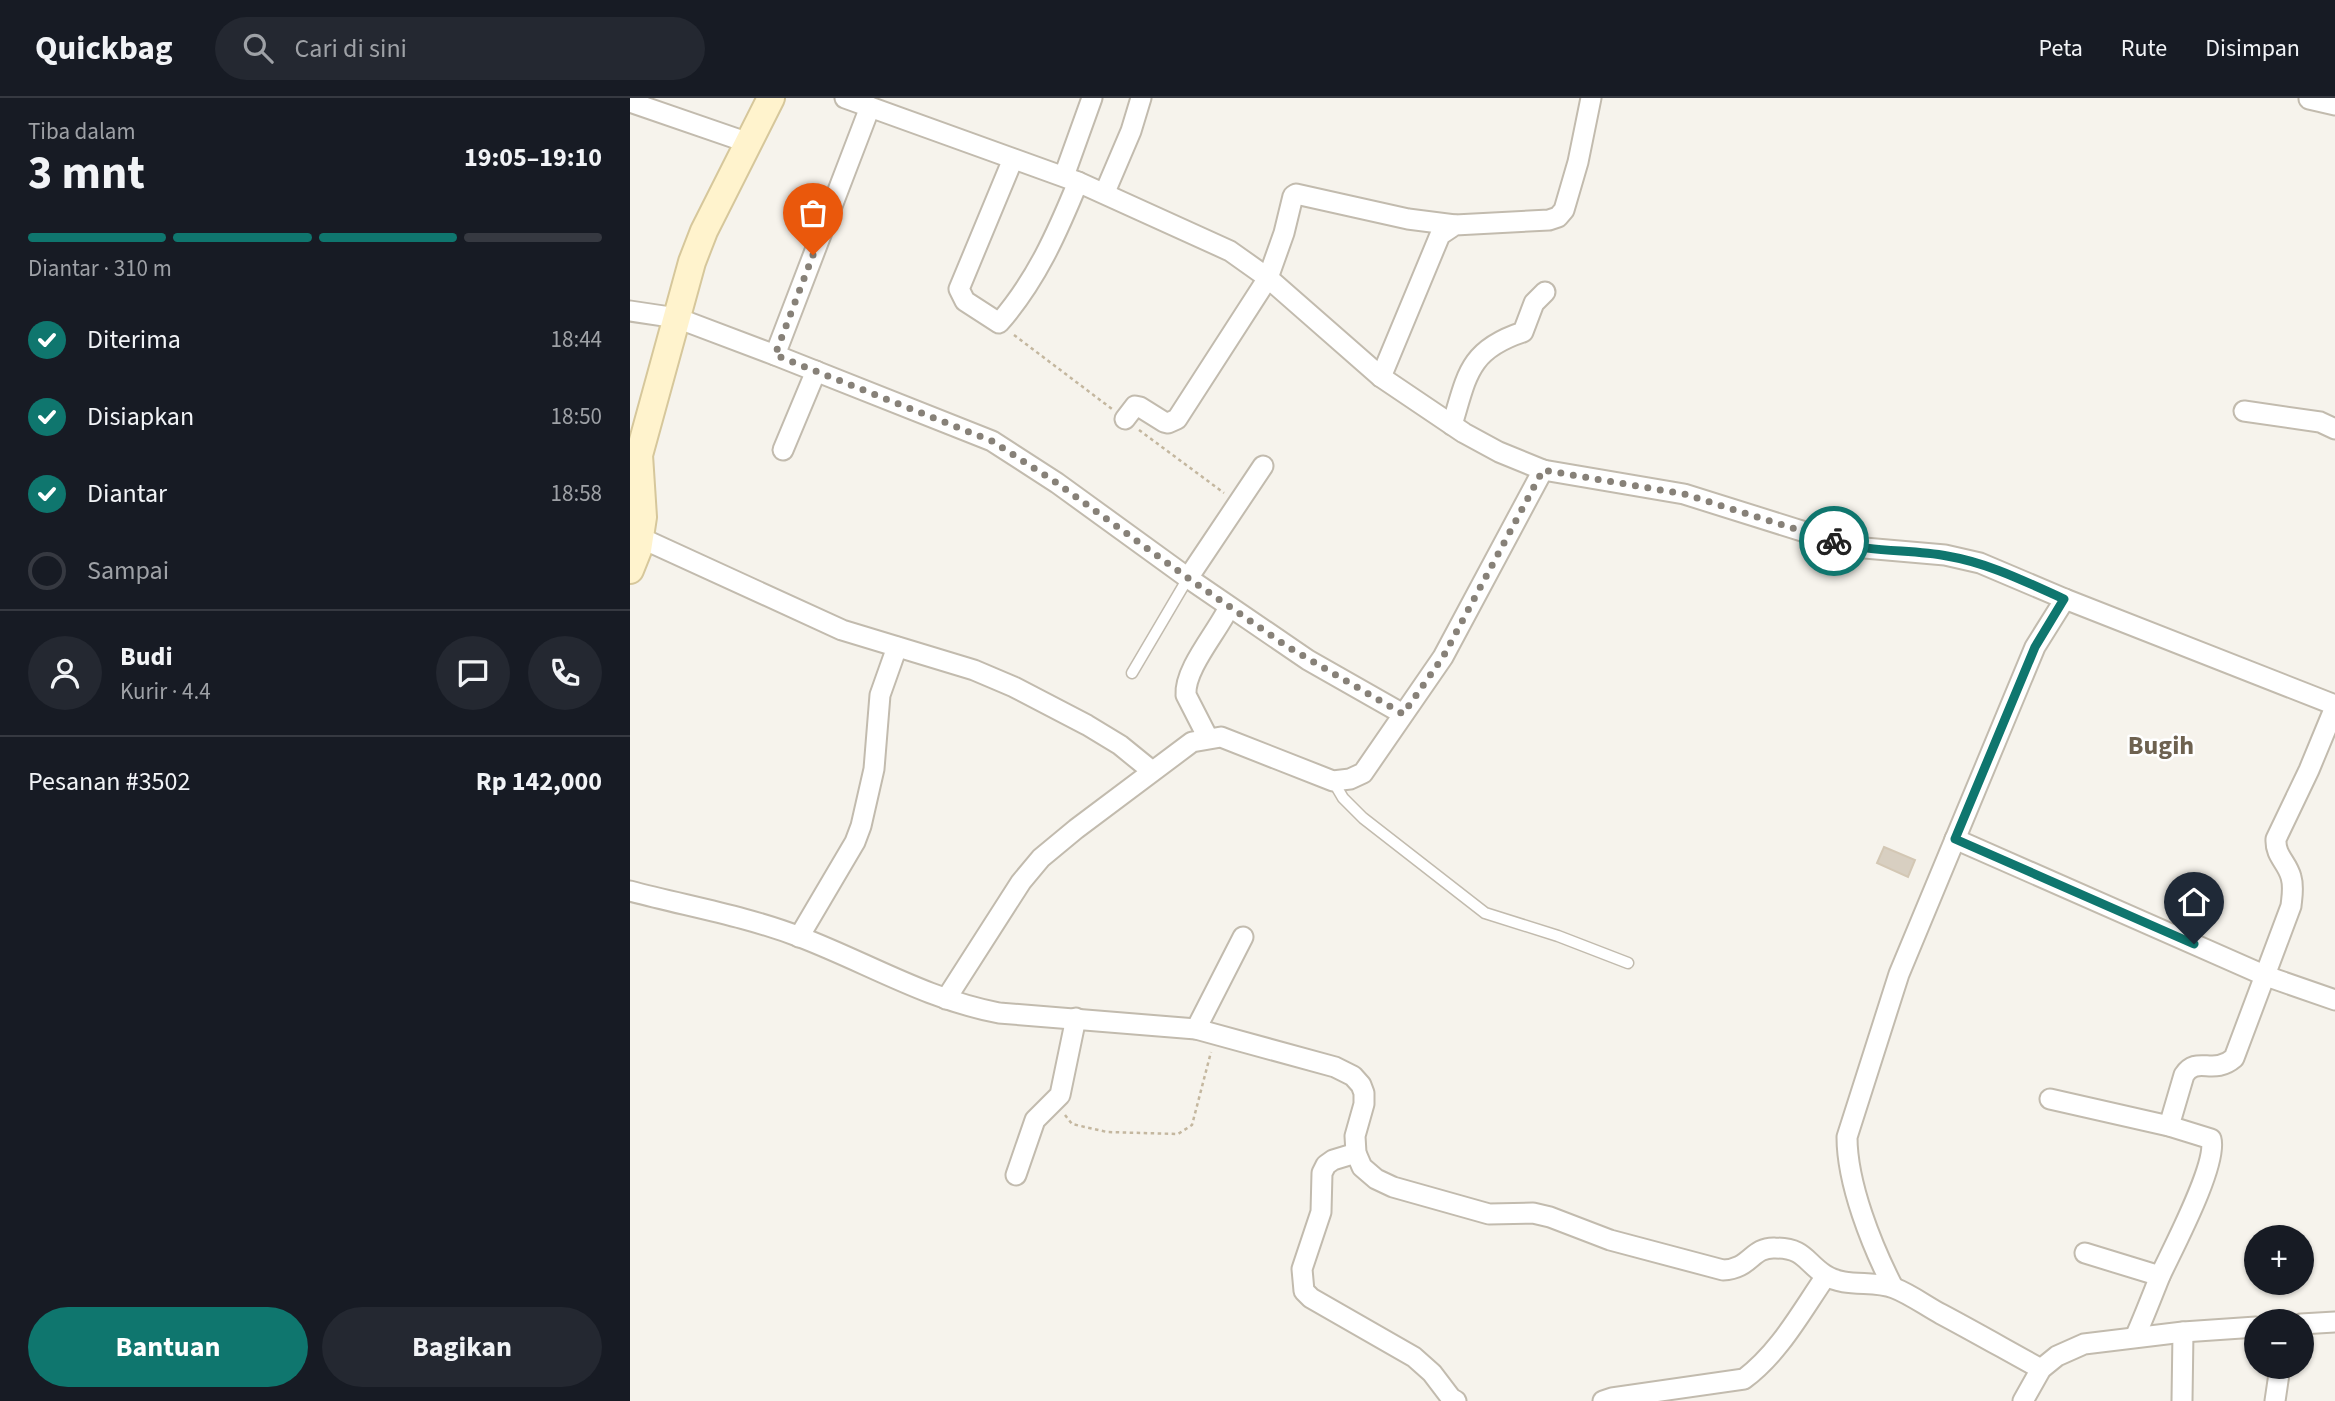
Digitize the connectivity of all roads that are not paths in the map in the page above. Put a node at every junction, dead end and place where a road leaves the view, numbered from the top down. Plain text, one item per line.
1 (771, 98) edge
2 (845, 98) edge
3 (1092, 98) edge
4 (1141, 98) edge
5 (1591, 98) edge
6 (2309, 99) edge
7 (630, 102) edge
8 (2335, 105) edge
9 (870, 107) junction
10 (749, 143) junction
11 (1013, 159) junction
12 (1071, 179) junction
13 (1105, 192) junction
14 (1455, 225) junction
15 (1268, 278) junction
16 (1545, 292) dead end
17 (630, 311) edge
18 (677, 318) junction
19 (775, 355) junction
20 (816, 371) junction
21 (1381, 377) junction
22 (2245, 411) dead end
23 (1125, 419) dead end
24 (1452, 425) junction
25 (2335, 429) edge
26 (637, 432) edge
27 (783, 450) dead end
28 (1263, 466) dead end
29 (1543, 470) junction
30 (635, 471) edge
31 (641, 538) junction
32 (630, 570) edge
33 (1188, 578) junction
34 (2064, 599) junction
35 (1229, 607) junction
36 (897, 646) junction
37 (1132, 673) dead end
38 (2335, 706) edge
39 (1403, 714) junction
40 (1208, 738) junction
41 (1153, 771) junction
42 (1333, 781) junction
43 (1955, 839) junction
44 (630, 891) edge
45 (799, 937) junction
46 (1243, 937) dead end
47 (1629, 963) dead end
48 (2266, 976) junction
49 (946, 999) junction
50 (2335, 1000) edge
51 (1076, 1018) junction
52 (1206, 1031) junction
53 (2050, 1099) dead end
54 (2169, 1126) junction
55 (1356, 1153) junction
56 (1016, 1175) dead end
57 (2085, 1253) dead end
58 (1826, 1276) junction
59 (2160, 1276) junction
60 (1893, 1287) junction
61 (2335, 1322) edge
62 (2314, 1323) edge
63 (2244, 1328) edge
64 (2183, 1332) junction
65 (2136, 1337) junction
66 (2041, 1369) junction
67 (2278, 1379) edge
68 (1456, 1401) edge
69 (1603, 1401) edge
70 (2023, 1401) edge
71 (2182, 1401) edge
72 (2275, 1401) edge

1 - 10 street
2 - 9 street
3 - 12 street
4 - 13 street
5 - 14 street
6 - 8 street
7 - 10 street
9 - 11 street
9 - 19 street
10 - 18 street
11 - 12 street
11 - 12 street
12 - 13 street
13 - 15 street
14 - 15 street
14 - 21 street
15 - 21 street
15 - 23 street
16 - 24 street
17 - 18 street
18 - 19 street
18 - 26 street
19 - 20 street
20 - 27 street
20 - 33 street
21 - 24 street
22 - 25 street
24 - 29 street
26 - 30 street
28 - 33 street
29 - 34 street
29 - 39 street
30 - 31 street
31 - 32 street
31 - 36 street
33 - 35 street
33 - 37 lane
34 - 38 street
34 - 43 street
35 - 39 street
35 - 40 street
36 - 41 street
36 - 45 street
38 - 48 street
39 - 42 street
40 - 41 street
40 - 42 street
41 - 49 street
42 - 47 lane
43 - 48 street
43 - 60 street
44 - 45 street
45 - 49 street
46 - 52 street
48 - 50 street
48 - 54 street
49 - 51 street
51 - 52 street
51 - 56 street
52 - 55 street
53 - 54 street
54 - 59 street
55 - 58 street
55 - 68 street
57 - 59 street
58 - 60 street
58 - 69 street
59 - 65 street
60 - 66 street
61 - 62 street
63 - 64 street
64 - 65 street
64 - 71 street
65 - 66 street
66 - 70 street
67 - 72 street

